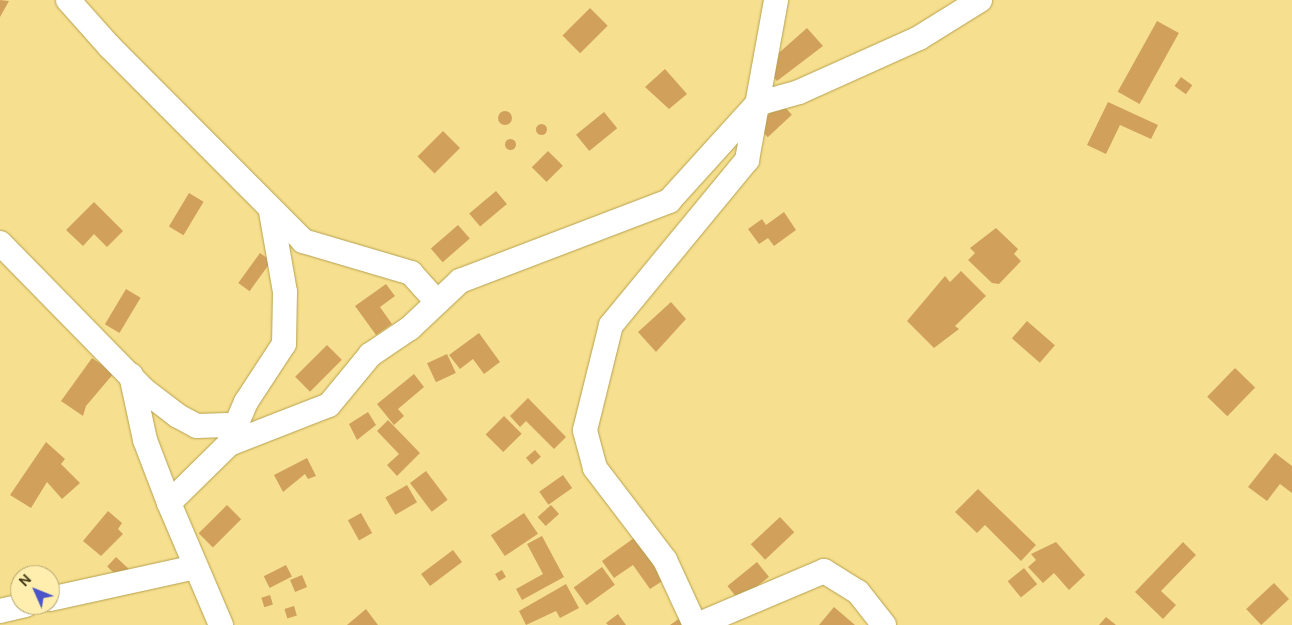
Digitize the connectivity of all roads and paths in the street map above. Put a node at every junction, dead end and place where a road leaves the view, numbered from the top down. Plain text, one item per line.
1 (68, 0) edge
2 (776, 0) edge
3 (980, 0) edge
4 (757, 104) junction
5 (271, 212) junction
6 (0, 243) edge
7 (438, 302) junction
8 (131, 375) junction
9 (232, 434) junction
10 (169, 502) junction
11 (195, 567) junction
12 (60, 597) edge
13 (221, 625) edge
14 (696, 625) edge
15 (884, 625) edge

1 - 5 street
2 - 4 street
3 - 4 street
4 - 7 street
4 - 14 street
5 - 7 street
5 - 9 street
6 - 8 street
7 - 9 street
8 - 9 street
8 - 10 street
9 - 10 street
10 - 11 street
11 - 12 street
11 - 13 street
14 - 15 street

